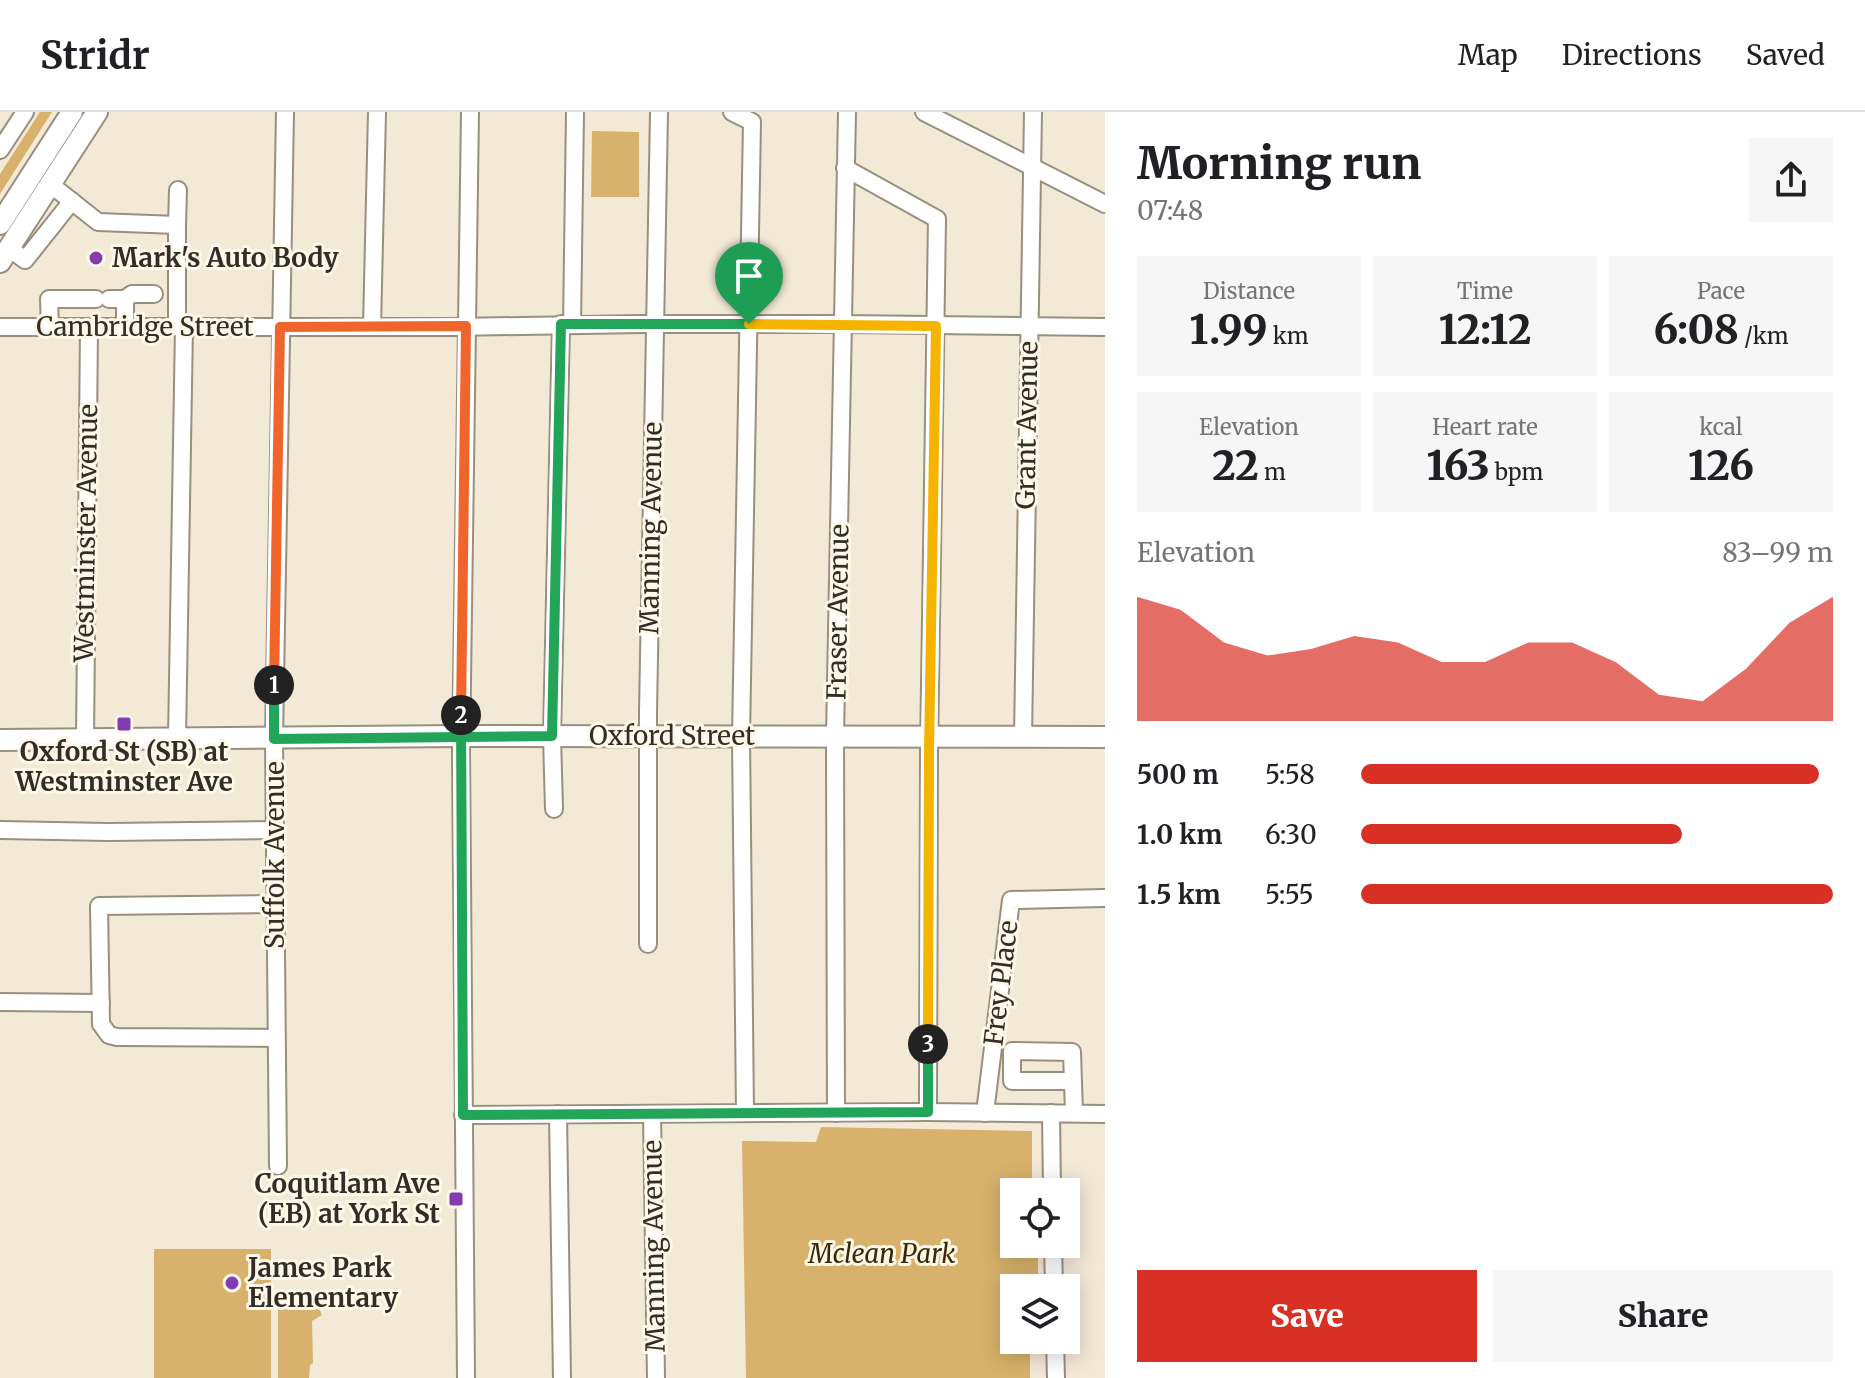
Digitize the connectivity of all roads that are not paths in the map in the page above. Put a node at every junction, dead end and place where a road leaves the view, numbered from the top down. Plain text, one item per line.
1 (25, 112) edge
2 (72, 112) edge
3 (97, 112) edge
4 (285, 112) edge
5 (377, 112) edge
6 (470, 112) edge
7 (575, 112) edge
8 (659, 112) edge
9 (732, 112) edge
10 (847, 112) edge
11 (1033, 112) edge
12 (934, 114) edge
13 (0, 150) edge
14 (1032, 166) junction
15 (845, 168) junction
16 (50, 184) junction
17 (178, 190) dead end
18 (72, 201) junction
19 (1105, 204) edge
20 (0, 224) edge
21 (177, 225) junction
22 (4, 255) edge
23 (154, 294) dead end
24 (110, 299) junction
25 (566, 324) junction
26 (655, 324) junction
27 (749, 324) junction
28 (843, 324) junction
29 (466, 326) junction
30 (936, 326) junction
31 (0, 327) edge
32 (125, 327) junction
33 (180, 327) junction
34 (280, 327) junction
35 (372, 327) junction
36 (1028, 327) junction
37 (1105, 327) edge
38 (50, 328) junction
39 (89, 328) junction
40 (461, 736) junction
41 (552, 736) junction
42 (648, 736) junction
43 (835, 736) junction
44 (741, 737) junction
45 (929, 737) junction
46 (1023, 737) junction
47 (1105, 737) edge
48 (85, 739) junction
49 (177, 739) junction
50 (274, 739) junction
51 (0, 740) edge
52 (554, 809) dead end
53 (0, 830) edge
54 (275, 830) junction
55 (1105, 898) edge
56 (275, 904) junction
57 (648, 944) dead end
58 (0, 1002) edge
59 (101, 1003) junction
60 (276, 1038) junction
61 (1073, 1081) junction
62 (928, 1112) junction
63 (745, 1113) junction
64 (836, 1113) junction
65 (985, 1113) junction
66 (1051, 1113) junction
67 (1074, 1113) junction
68 (558, 1114) junction
69 (652, 1114) junction
70 (1105, 1114) edge
71 (463, 1115) junction
72 (278, 1166) dead end
73 (1052, 1178) edge
74 (1055, 1354) edge
75 (466, 1378) edge
76 (562, 1378) edge
77 (656, 1378) edge
78 (1056, 1378) edge

1 - 13 street
2 - 20 main road
3 - 16 main road
4 - 34 street, Suffolk Avenue
5 - 35 street
6 - 29 street
7 - 25 street
8 - 26 street, Manning Avenue
9 - 27 street
10 - 15 street, Fraser Avenue
11 - 14 street, Grant Avenue
12 - 14 street
14 - 19 street
14 - 36 street, Grant Avenue
15 - 28 street, Fraser Avenue
15 - 30 street
16 - 18 street
16 - 22 main road
17 - 21 street
18 - 21 street
18 - 22 street
21 - 33 street
23 - 24 street
24 - 32 street
24 - 38 street
25 - 26 street, Cambridge Street
25 - 29 street, Cambridge Street
25 - 41 street
26 - 27 street, Cambridge Street
26 - 42 street, Manning Avenue
27 - 28 street, Cambridge Street
27 - 44 street
28 - 30 street, Cambridge Street
28 - 43 street, Fraser Avenue
29 - 35 street, Cambridge Street
29 - 40 street
30 - 36 street, Cambridge Street
30 - 45 street
31 - 38 street, Cambridge Street
32 - 33 street, Cambridge Street
32 - 39 street, Cambridge Street
33 - 34 street, Cambridge Street
33 - 49 street
34 - 35 street, Cambridge Street
34 - 50 street, Suffolk Avenue
36 - 37 street, Cambridge Street
36 - 46 street, Grant Avenue
38 - 39 street, Cambridge Street
39 - 48 street, Westminster Avenue
40 - 41 main road, Oxford Street
40 - 50 main road, Oxford Street
40 - 71 street
41 - 42 main road, Oxford Street
41 - 52 street
42 - 44 main road, Oxford Street
42 - 57 street, Manning Avenue
43 - 44 main road, Oxford Street
43 - 45 main road, Oxford Street
43 - 64 street, Fraser Avenue
44 - 63 street
45 - 46 main road, Oxford Street
45 - 62 street
46 - 47 main road, Oxford Street
48 - 49 main road, Oxford Street
48 - 51 main road, Oxford Street
49 - 50 main road, Oxford Street
50 - 54 street, Suffolk Avenue
53 - 54 street
54 - 56 street, Suffolk Avenue
55 - 65 street, Frey Place
56 - 59 street
56 - 60 street, Suffolk Avenue
58 - 59 street
59 - 60 street
60 - 72 street, Suffolk Avenue
61 - 61 street
61 - 67 street
62 - 64 street
62 - 65 street
63 - 64 street
63 - 69 street
65 - 66 street
66 - 67 street
66 - 73 street
67 - 70 street
68 - 69 street
68 - 71 street
68 - 76 street
69 - 77 street, Manning Avenue
71 - 75 street
74 - 78 street

